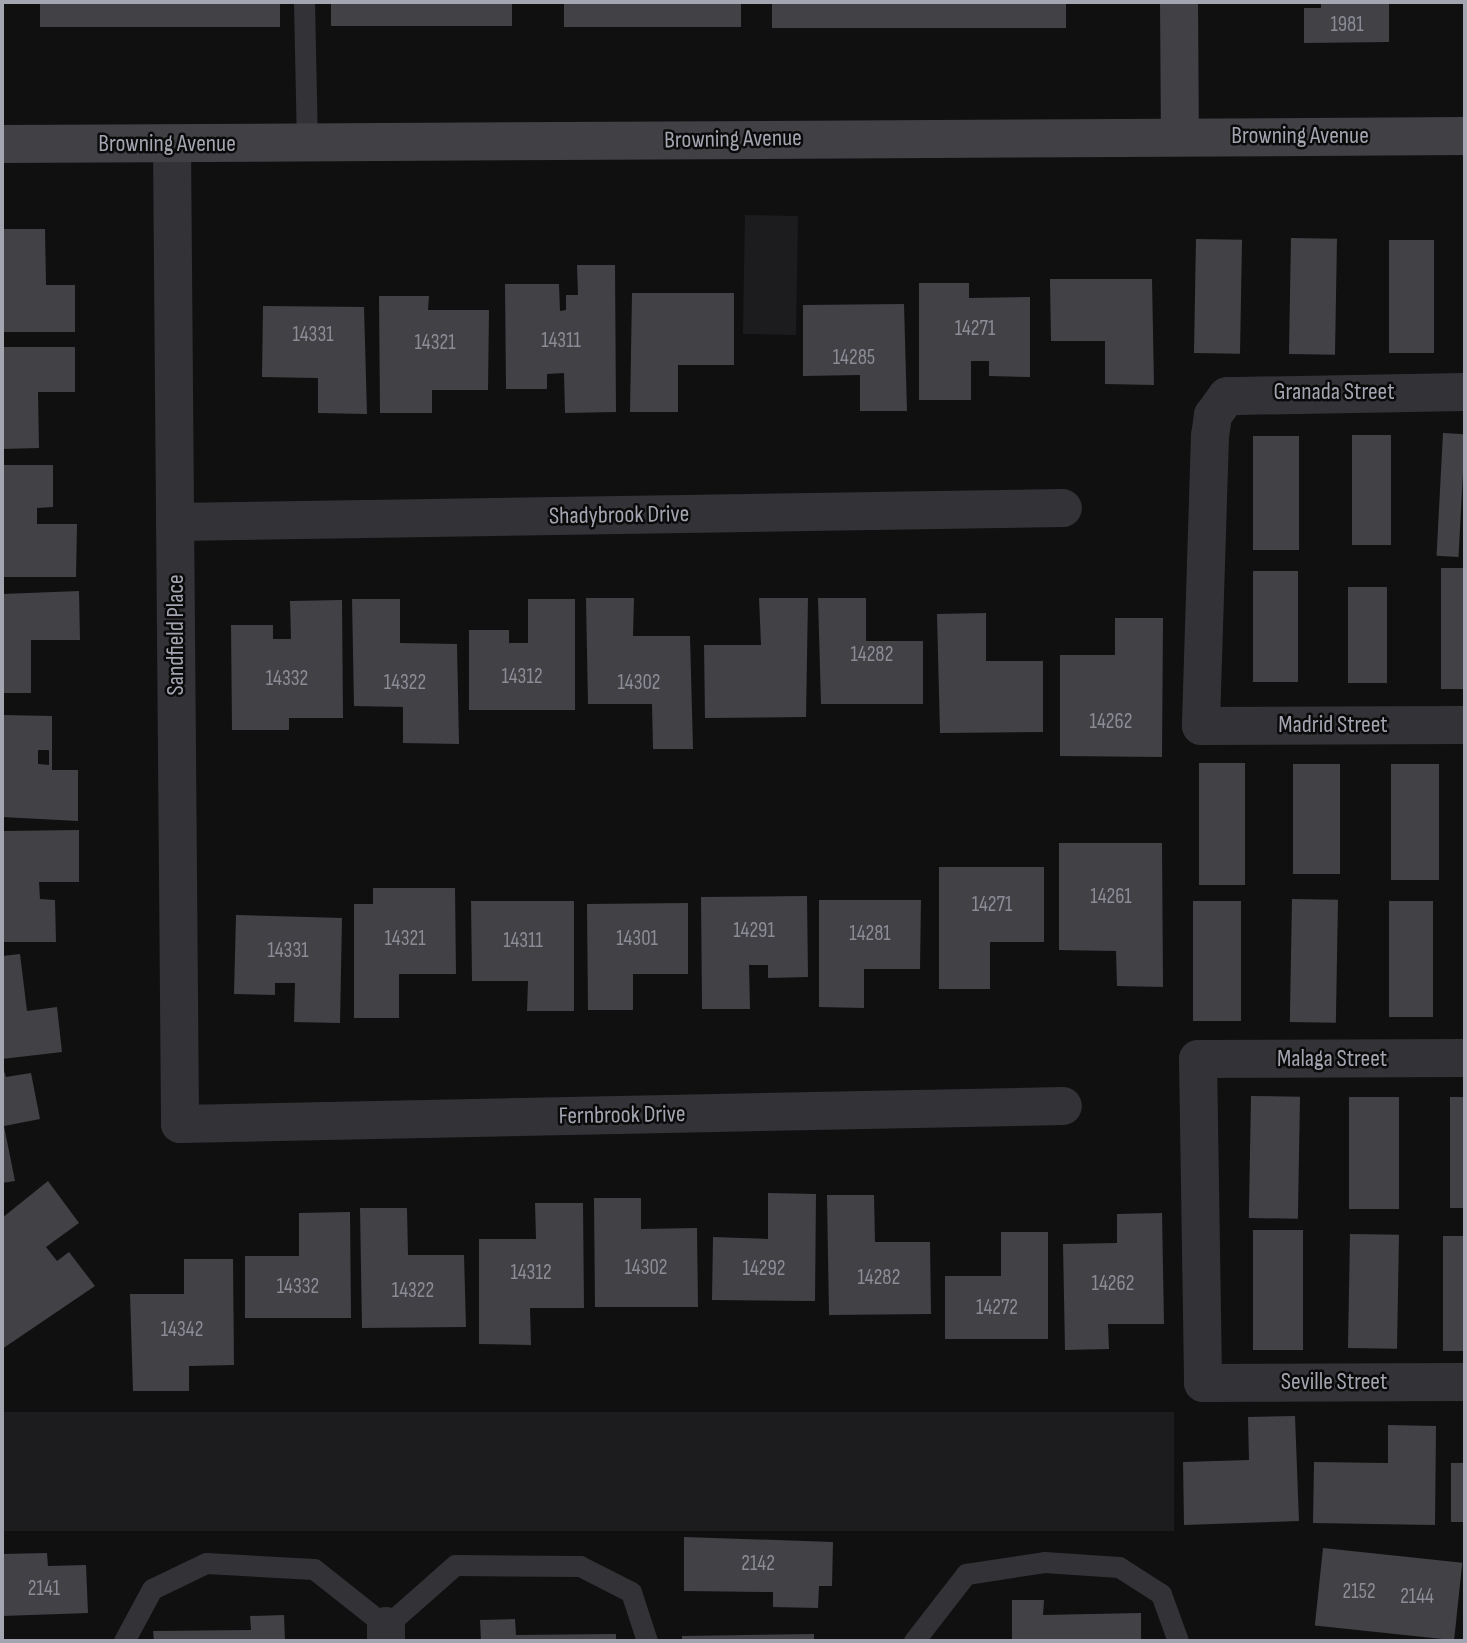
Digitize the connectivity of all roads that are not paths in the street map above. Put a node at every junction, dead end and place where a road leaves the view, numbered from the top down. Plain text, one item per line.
1 (304, 2) edge
2 (1179, 2) edge
3 (1180, 136) junction
4 (1465, 136) edge
5 (307, 143) junction
6 (2, 144) edge
7 (172, 145) junction
8 (1465, 392) edge
9 (1063, 508) dead end
10 (175, 522) junction
11 (1465, 725) edge
12 (1201, 726) joint
13 (1465, 1058) edge
14 (1063, 1106) dead end
15 (180, 1125) joint
16 (1465, 1382) edge
17 (1203, 1383) joint
18 (386, 1633) edge
19 (124, 1641) edge
20 (647, 1641) edge
21 (914, 1641) edge
22 (1178, 1641) edge

1 - 5 lane
2 - 3 street
3 - 4 street, Browning Avenue
3 - 5 street, Browning Avenue
5 - 7 street, Browning Avenue
6 - 7 street, Browning Avenue
7 - 10 street, Sandfield Place
8 - 12 street, Granada Street
9 - 10 street, Shadybrook Drive
10 - 15 street, Sandfield Place
11 - 12 street, Madrid Street
13 - 17 street, Malaga Street
14 - 15 street, Fernbrook Drive
16 - 17 street, Seville Street
18 - 19 lane
18 - 20 lane
21 - 22 lane

